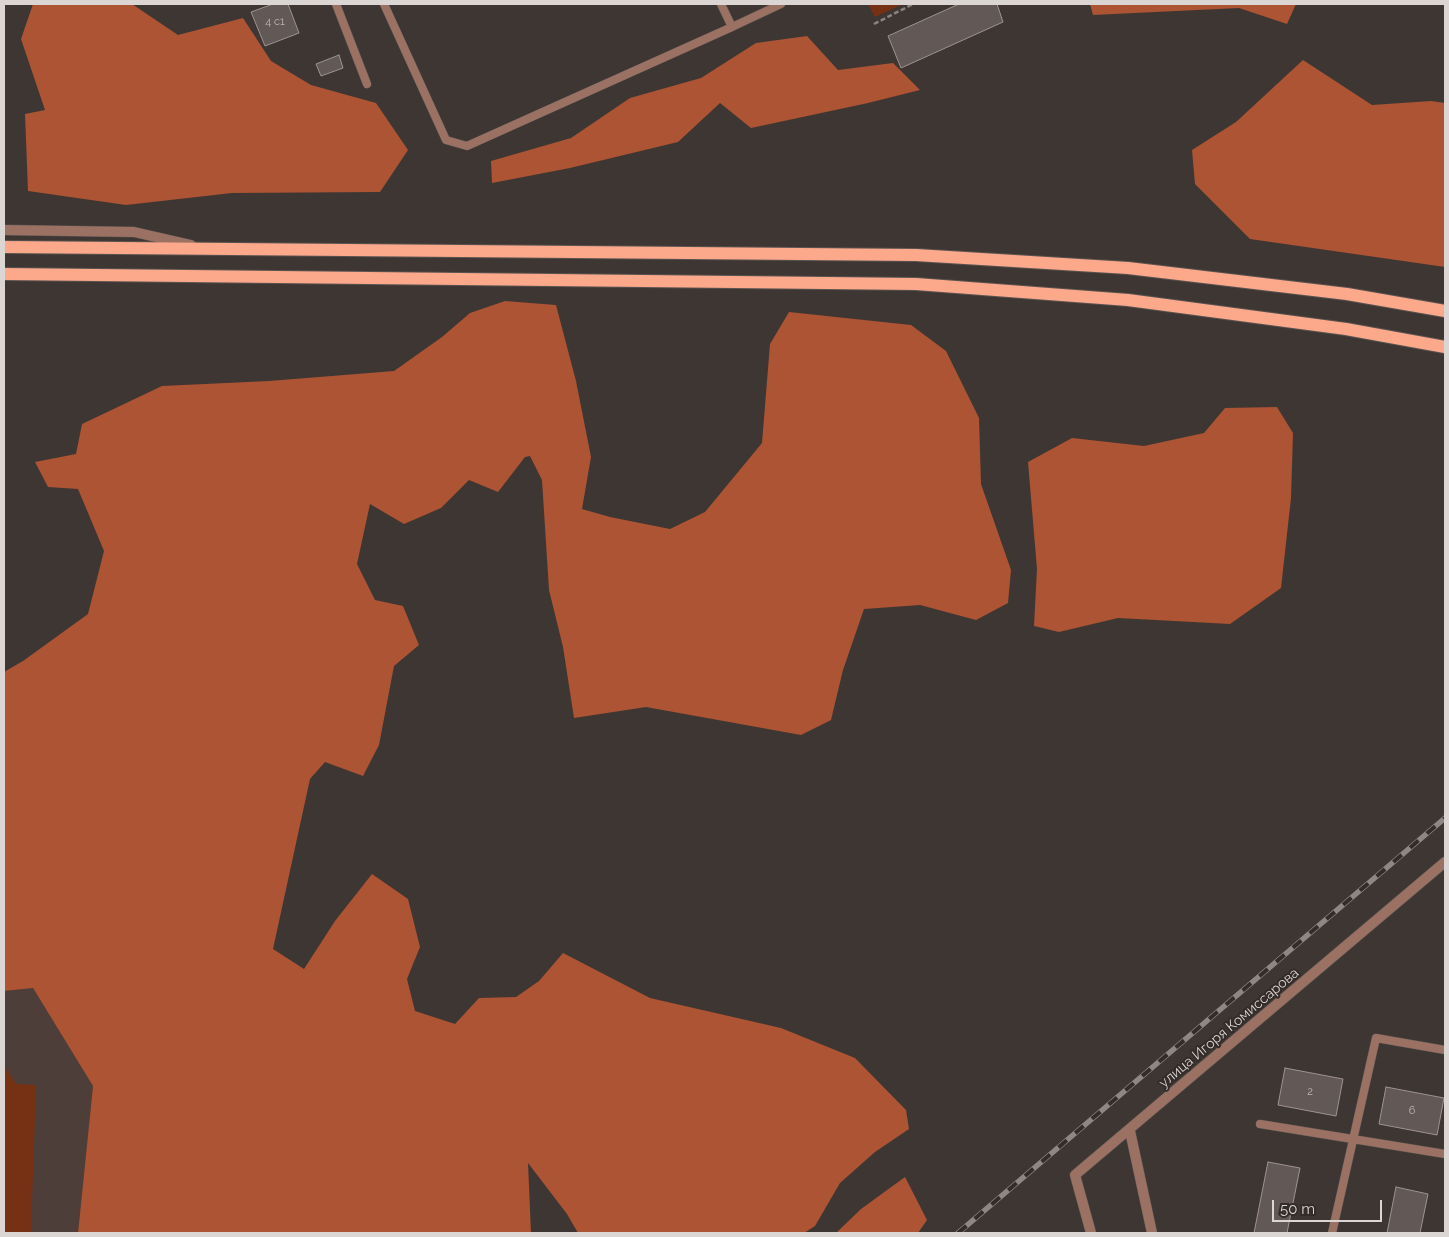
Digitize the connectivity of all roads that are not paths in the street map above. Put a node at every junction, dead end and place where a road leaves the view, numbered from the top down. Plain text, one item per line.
1 (336, 4) edge
2 (384, 4) edge
3 (721, 4) edge
4 (781, 4) edge
5 (732, 28) junction
6 (368, 84) dead end
7 (4, 230) edge
8 (4, 247) edge
9 (210, 249) junction
10 (4, 274) edge
11 (1445, 311) edge
12 (1445, 347) edge
13 (1445, 862) edge
14 (1445, 1050) edge
15 (1260, 1124) dead end
16 (1130, 1130) junction
17 (1353, 1139) junction
18 (1445, 1154) edge
19 (1091, 1233) edge
20 (1152, 1233) edge
21 (1332, 1233) edge

1 - 6 lane
2 - 5 lane
3 - 5 lane
4 - 5 lane
7 - 9 street
8 - 9 main road
9 - 11 main road
10 - 12 main road
13 - 16 street, улица Игоря Комиссарова
14 - 17 lane
15 - 17 lane
16 - 19 street, улица Игоря Комиссарова
16 - 20 street
17 - 18 lane
17 - 21 lane

